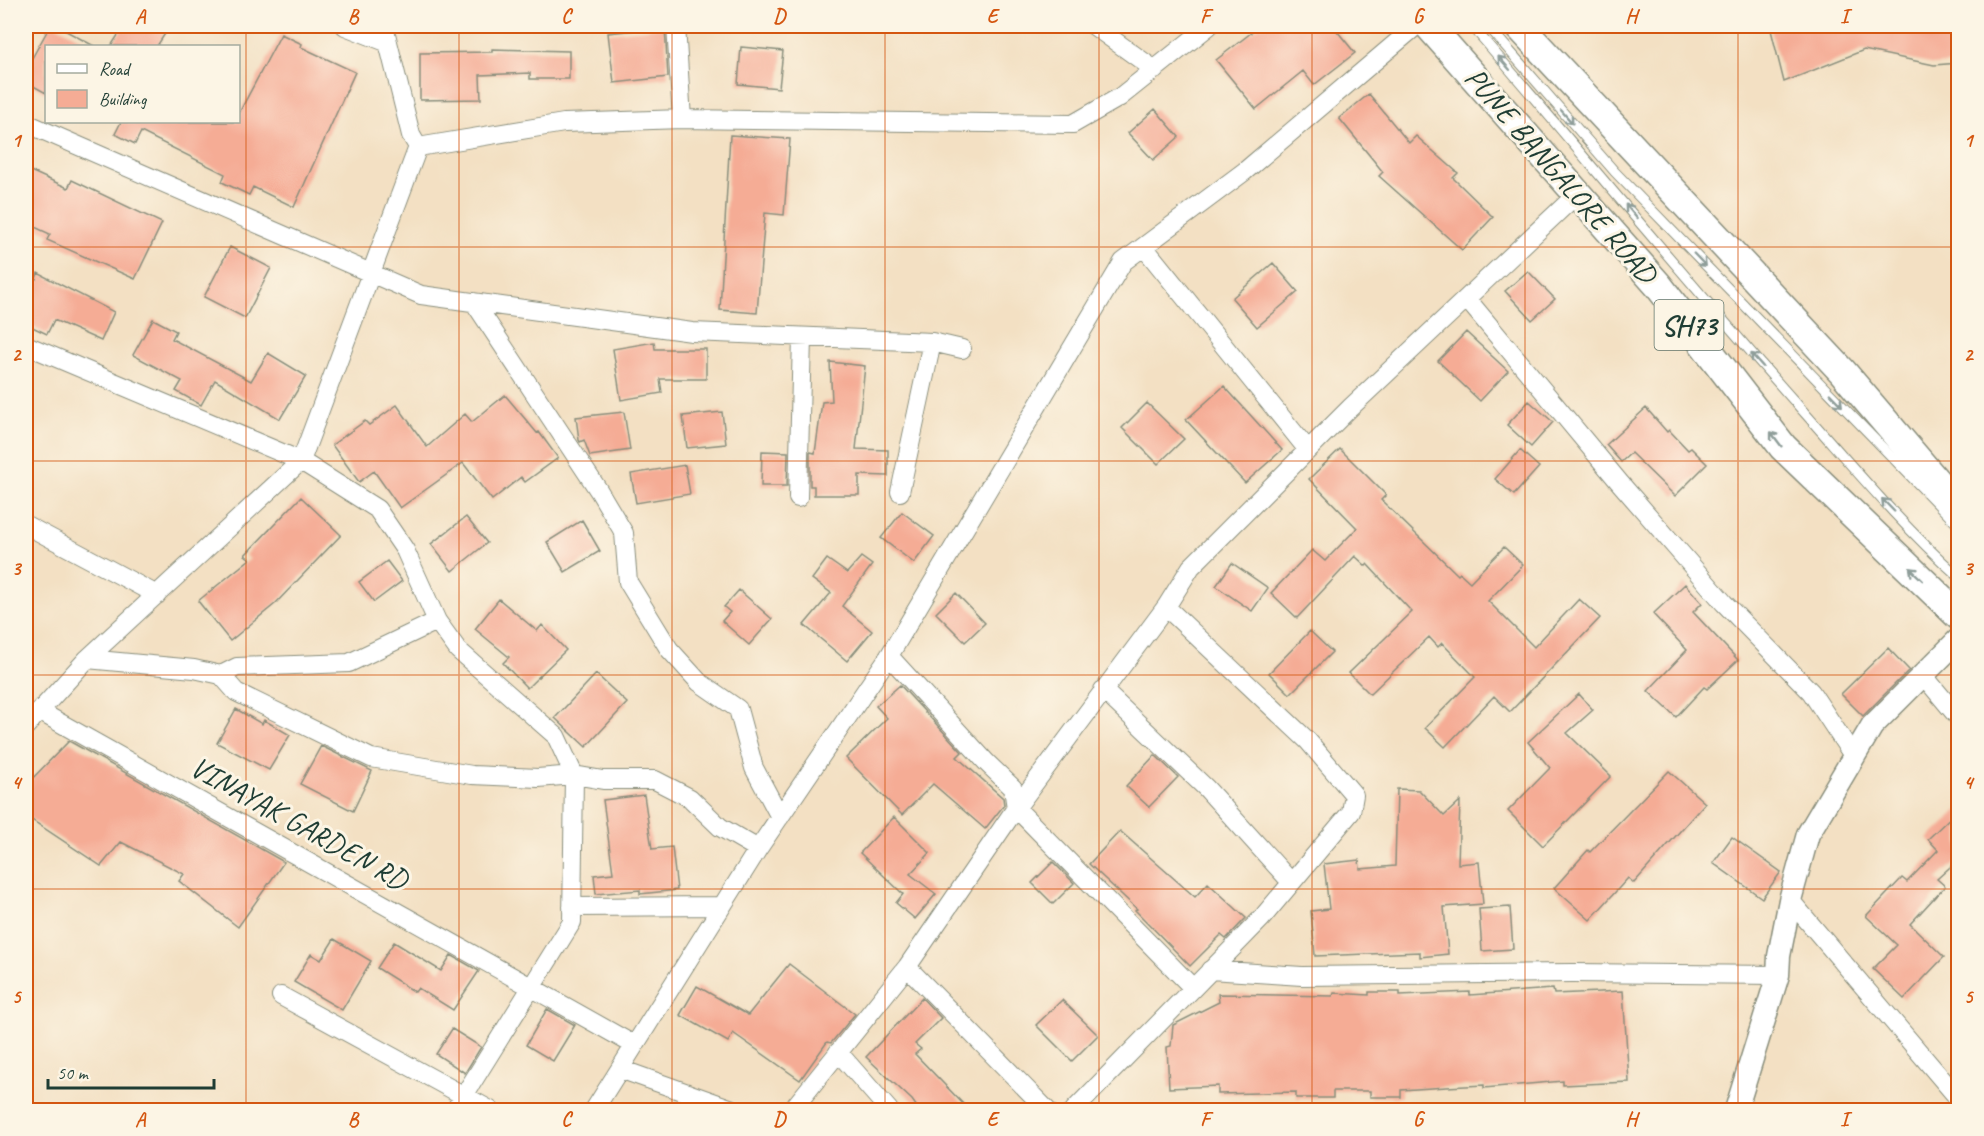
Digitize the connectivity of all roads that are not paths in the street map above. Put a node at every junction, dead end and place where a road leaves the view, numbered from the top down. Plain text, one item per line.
1 (345, 26) edge
2 (676, 26) edge
3 (1094, 26) edge
4 (1209, 26) edge
5 (1416, 26) edge
6 (1429, 26) edge
7 (1472, 26) edge
8 (1488, 26) edge
9 (1519, 26) edge
10 (385, 34) edge
11 (1155, 70) junction
12 (682, 119) junction
13 (26, 123) edge
14 (418, 147) junction
15 (1576, 195) junction
16 (1144, 247) junction
17 (370, 273) junction
18 (1467, 299) junction
19 (474, 302) junction
20 (802, 337) junction
21 (932, 342) junction
22 (26, 345) edge
23 (962, 349) dead end
24 (1308, 450) junction
25 (301, 461) junction
26 (900, 492) dead end
27 (798, 498) dead end
28 (1959, 504) edge
29 (26, 525) edge
30 (1959, 525) edge
31 (1959, 576) edge
32 (157, 595) junction
33 (1166, 607) junction
34 (1959, 615) edge
35 (437, 621) junction
36 (1959, 640) edge
37 (889, 656) junction
38 (87, 659) junction
39 (221, 675) junction
40 (1923, 675) junction
41 (1103, 690) junction
42 (39, 711) junction
43 (1959, 717) edge
44 (26, 726) edge
45 (1854, 757) junction
46 (574, 775) junction
47 (1016, 808) junction
48 (780, 817) junction
49 (758, 849) junction
50 (1292, 882) junction
51 (1790, 900) junction
52 (722, 906) junction
53 (572, 907) junction
54 (907, 967) junction
55 (1210, 970) junction
56 (1779, 975) junction
57 (532, 986) junction
58 (1193, 988) junction
59 (282, 996) dead end
60 (634, 1045) junction
61 (838, 1052) junction
62 (620, 1069) junction
63 (464, 1094) junction
64 (1959, 1098) edge
65 (454, 1110) edge
66 (490, 1110) edge
67 (594, 1110) edge
68 (735, 1110) edge
69 (792, 1110) edge
70 (888, 1110) edge
71 (1047, 1110) edge
72 (1074, 1110) edge
73 (1736, 1110) edge

1 - 10 street
2 - 12 street
3 - 11 street
4 - 11 street
5 - 16 street
6 - 15 main road, PUNE BANGALORE ROAD / SH73
31 -> 7 lane
8 -> 30 lane
9 - 28 main road, SH73
10 - 14 street
11 - 12 street
12 - 14 street
13 - 17 street
14 - 17 street
15 - 18 street
34 -> 15 main road, PUNE BANGALORE ROAD / SH73
16 - 24 street
16 - 37 street
17 - 19 street
17 - 25 street
18 - 24 street
18 - 45 street
19 - 20 street
19 - 48 street
20 - 21 street
20 - 27 street
21 - 23 street
21 - 26 street
22 - 25 street
24 - 33 street
25 - 32 street
25 - 35 street
29 - 32 street
32 - 38 street
33 - 41 street
33 - 50 street
35 - 39 street
35 - 46 street
36 - 40 street
37 - 47 street
37 - 48 street
38 - 39 street
38 - 42 street
39 - 46 street
40 - 43 street
40 - 45 street
41 - 47 street
41 - 50 street
42 - 44 street
42 - 57 street, VINAYAK GARDEN RD
45 - 51 street
46 - 49 street
46 - 53 street
47 - 54 street
47 - 58 street
48 - 49 street
49 - 52 street
50 - 55 street
51 - 56 street
51 - 64 street
52 - 53 street
52 - 60 street
53 - 57 street
54 - 61 street
54 - 71 street
55 - 56 street
55 - 58 street
56 - 73 street
57 - 60 street, VINAYAK GARDEN RD
57 - 63 street
58 - 72 street
59 - 63 street
60 - 62 street
61 - 69 street
61 - 70 street
62 - 67 street
62 - 68 street
63 - 65 street
63 - 66 street

